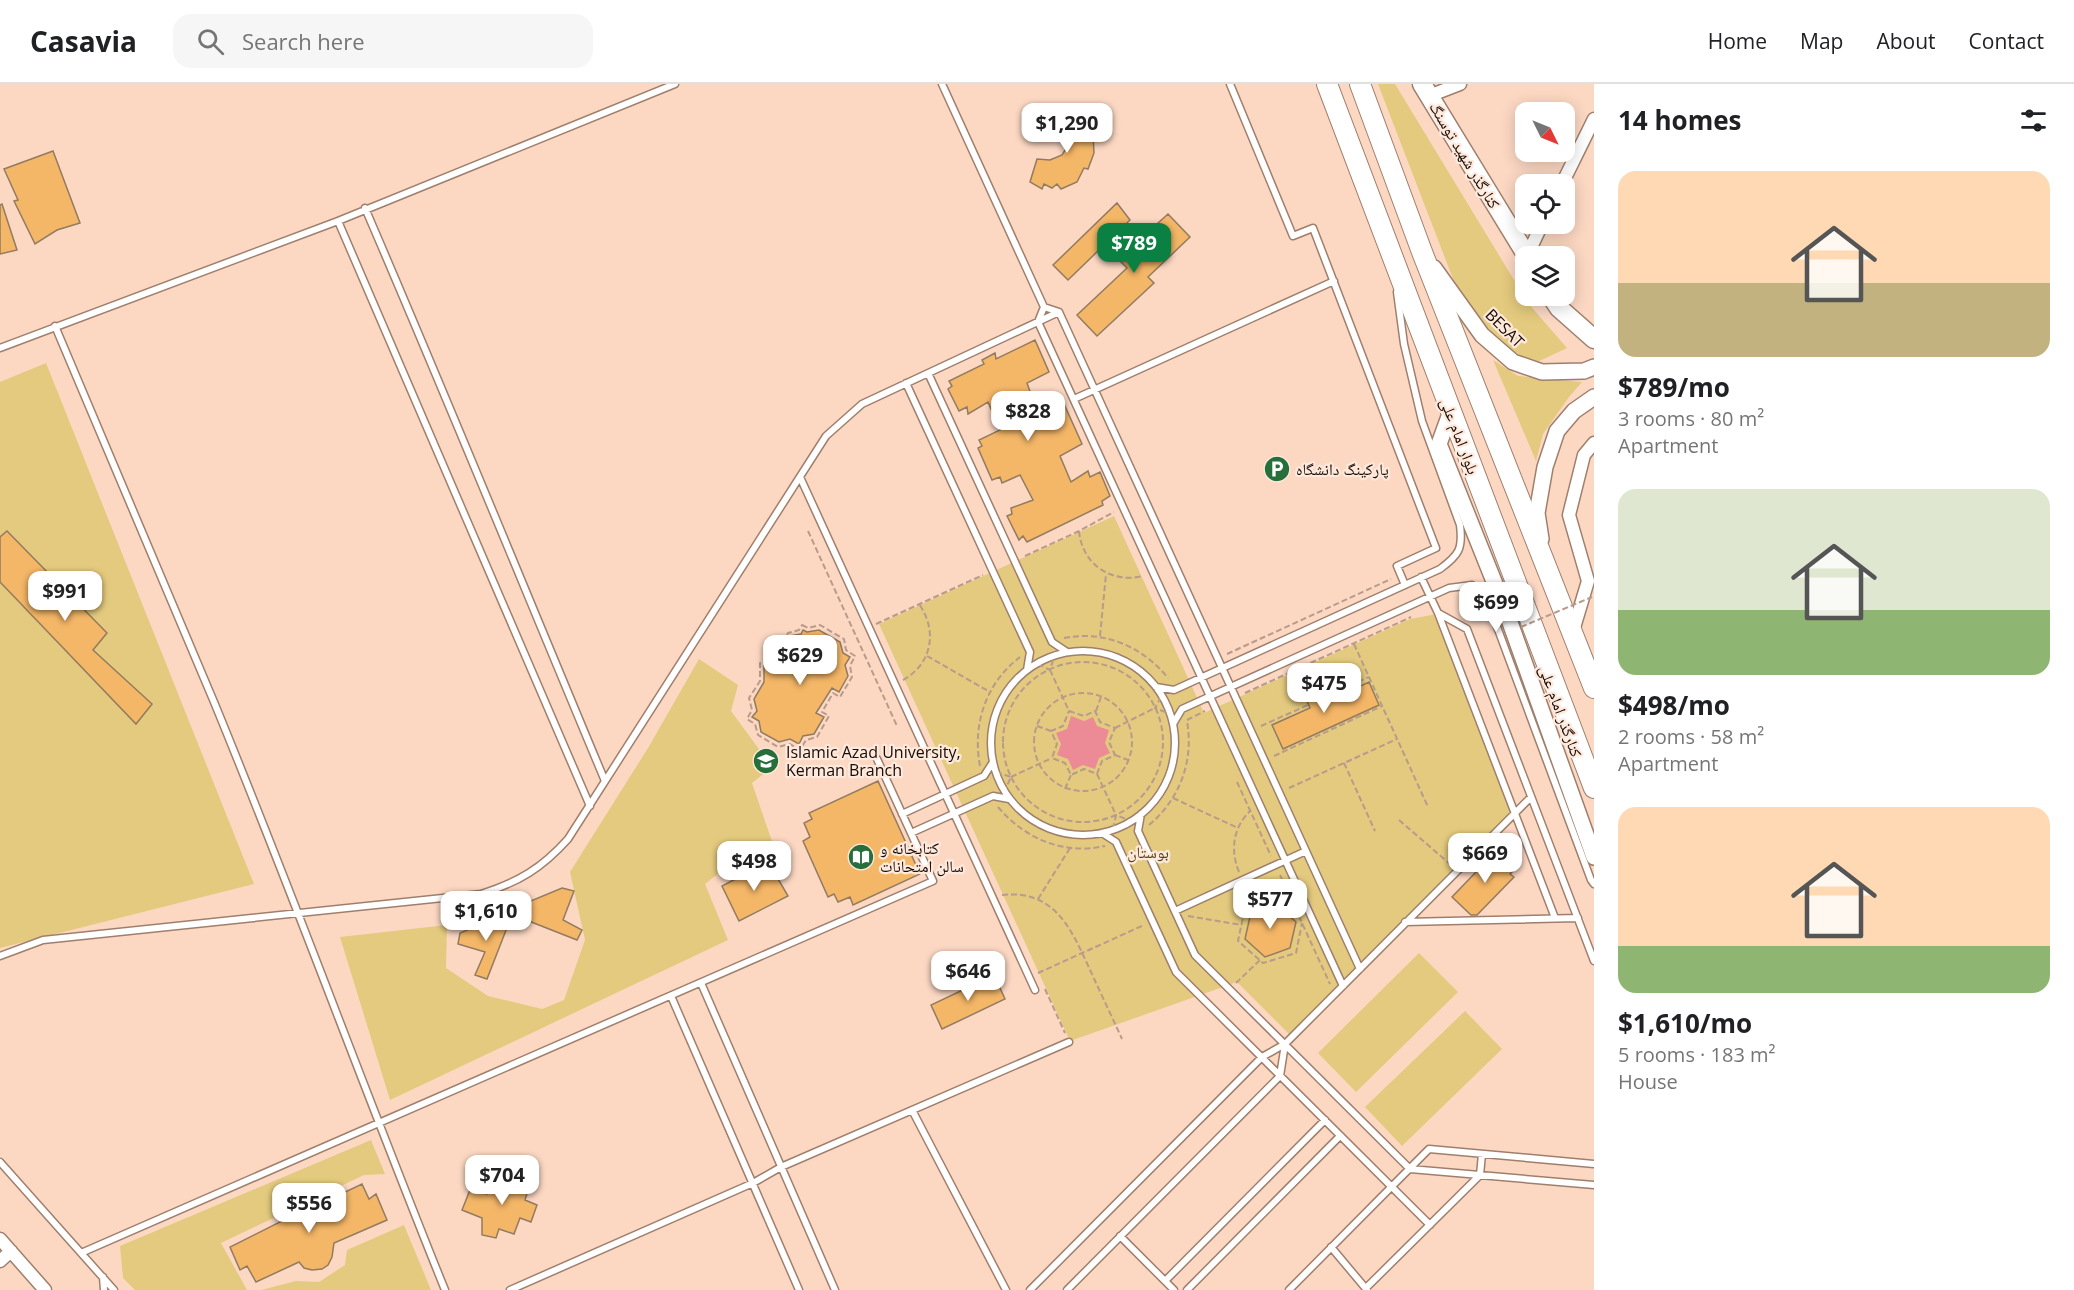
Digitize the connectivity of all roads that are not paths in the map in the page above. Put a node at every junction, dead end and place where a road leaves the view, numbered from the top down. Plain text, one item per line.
1 (675, 84) edge
2 (942, 84) edge
3 (1230, 84) edge
4 (1327, 84) edge
5 (1360, 84) edge
6 (1460, 84) edge
7 (1425, 90) edge
8 (1594, 119) edge
9 (1567, 174) edge
10 (365, 208) junction
11 (338, 221) junction
12 (1521, 246) edge
13 (1422, 252) junction
14 (1393, 258) junction
15 (1334, 281) junction
16 (1558, 306) edge
17 (1044, 307) junction
18 (1059, 312) junction
19 (1038, 322) junction
20 (55, 326) junction
21 (1594, 339) edge
22 (0, 348) edge
23 (1594, 367) edge
24 (928, 373) junction
25 (906, 383) junction
26 (1094, 390) junction
27 (1594, 397) edge
28 (1074, 399) junction
29 (1451, 411) junction
30 (1594, 443) edge
31 (800, 477) junction
32 (1545, 560) junction
33 (1421, 577) junction
34 (1405, 585) junction
35 (1430, 597) junction
36 (1438, 613) junction
37 (1572, 632) junction
38 (1067, 652) junction
39 (1222, 668) junction
40 (1027, 670) junction
41 (1201, 677) junction
42 (1231, 687) junction
43 (1594, 688) edge
44 (1163, 692) junction
45 (1210, 697) junction
46 (1173, 724) junction
47 (877, 759) dead end
48 (992, 771) junction
49 (605, 781) junction
50 (1594, 788) edge
51 (945, 794) junction
52 (1003, 794) junction
53 (1531, 796) junction
54 (590, 806) junction
55 (954, 813) junction
56 (1515, 813) junction
57 (902, 814) junction
58 (1141, 814) junction
59 (910, 833) junction
60 (1102, 833) junction
61 (1306, 851) junction
62 (1594, 857) edge
63 (1285, 860) junction
64 (1594, 884) edge
65 (1175, 910) junction
66 (299, 914) junction
67 (1555, 918) junction
68 (1578, 918) junction
69 (1406, 922) junction
70 (0, 956) edge
71 (1594, 961) edge
72 (1360, 969) junction
73 (701, 982) junction
74 (1343, 986) junction
75 (1035, 990) dead end
76 (671, 996) junction
77 (1069, 1042) dead end
78 (1285, 1044) junction
79 (1262, 1057) junction
80 (1280, 1076) junction
81 (912, 1110) junction
82 (1325, 1120) junction
83 (378, 1124) junction
84 (1341, 1136) junction
85 (1482, 1154) junction
86 (0, 1162) edge
87 (1594, 1164) edge
88 (781, 1167) junction
89 (1410, 1168) junction
90 (1480, 1175) junction
91 (753, 1183) junction
92 (1594, 1185) edge
93 (1392, 1187) junction
94 (1430, 1225) junction
95 (1120, 1236) junction
96 (0, 1239) edge
97 (1331, 1247) junction
98 (11, 1251) junction
99 (81, 1253) junction
100 (0, 1261) edge
101 (102, 1277) junction
102 (1165, 1281) junction
103 (1367, 1289) edge
104 (45, 1290) edge
105 (104, 1290) edge
106 (114, 1290) edge
107 (445, 1290) edge
108 (510, 1290) edge
109 (799, 1290) edge
110 (835, 1290) edge
111 (1006, 1290) edge
112 (1030, 1290) edge
113 (1067, 1290) edge
114 (1174, 1290) edge
115 (1187, 1290) edge
116 (1288, 1290) edge

1 - 10 lane
2 - 17 lane
3 - 15 lane
4 - 14 highway, بلوار امام علی
5 - 13 highway, بلوار امام علی
6 - 7 street
7 - 12 main road, کنارگذر شهید توسنگ
8 - 9 street
10 - 11 lane
10 - 49 lane
11 - 20 lane
11 - 54 lane
13 - 23 street, BESAT
13 - 32 highway, بلوار امام علی
14 - 29 highway, بلوار امام علی
14 - 33 lane
15 - 26 lane
15 - 34 lane
16 - 21 main road
17 - 18 lane
17 - 19 lane
18 - 19 lane
18 - 26 lane
19 - 24 lane
19 - 28 lane
20 - 22 lane
20 - 66 lane
24 - 25 lane
24 - 38 lane
25 - 31 lane
25 - 40 lane
26 - 28 lane
26 - 39 lane
27 - 32 street
28 - 41 lane
29 - 50 highway, بلوار امام علی
29 - 62 street, کنارگذر امام علی
30 - 37 street
31 - 49 lane
31 - 51 lane
32 - 37 highway, بلوار امام علی
33 - 34 lane
33 - 35 lane
34 - 39 lane
35 - 36 lane
35 - 42 lane
35 - 64 lane
36 - 53 lane
36 - 56 lane
37 - 43 highway, بلوار امام علی
38 - 40 lane
38 - 44 lane
39 - 41 lane
39 - 42 lane
40 - 48 lane
41 - 44 lane
41 - 45 lane
42 - 45 lane
42 - 61 lane
44 - 46 lane
45 - 46 lane
45 - 63 lane
46 - 58 lane
47 - 57 lane
48 - 51 lane
48 - 52 lane
49 - 54 lane
51 - 55 lane
51 - 57 lane
52 - 55 lane
52 - 60 lane
53 - 56 lane
53 - 68 lane
54 - 66 lane
55 - 59 lane
55 - 75 lane
56 - 67 lane
56 - 69 lane
57 - 59 lane
58 - 60 lane
58 - 65 lane
59 - 73 lane
60 - 79 lane
61 - 63 lane
61 - 72 lane
63 - 65 lane
63 - 74 lane
65 - 78 lane
66 - 70 lane
66 - 83 lane
67 - 68 lane
67 - 69 lane
68 - 71 lane
69 - 72 lane
72 - 74 lane
73 - 76 lane
73 - 88 lane
74 - 78 lane
76 - 83 lane
76 - 91 lane
77 - 81 lane
78 - 79 lane
78 - 80 lane
78 - 89 lane
79 - 80 lane
79 - 112 lane
80 - 82 lane
80 - 95 lane
81 - 88 lane
81 - 111 lane
82 - 84 lane
82 - 102 lane
83 - 99 lane
83 - 107 lane
84 - 93 lane
84 - 115 lane
85 - 87 lane
85 - 89 lane
85 - 90 lane
86 - 99 lane
88 - 91 lane
88 - 110 lane
89 - 90 lane
89 - 93 lane
90 - 92 lane
90 - 94 lane
91 - 108 lane
91 - 109 lane
93 - 94 lane
93 - 97 lane
94 - 103 lane
95 - 102 lane
95 - 113 lane
96 - 98 street
97 - 103 lane
97 - 116 lane
98 - 100 street
98 - 104 street
99 - 101 lane
101 - 105 lane
101 - 106 lane
102 - 114 lane

